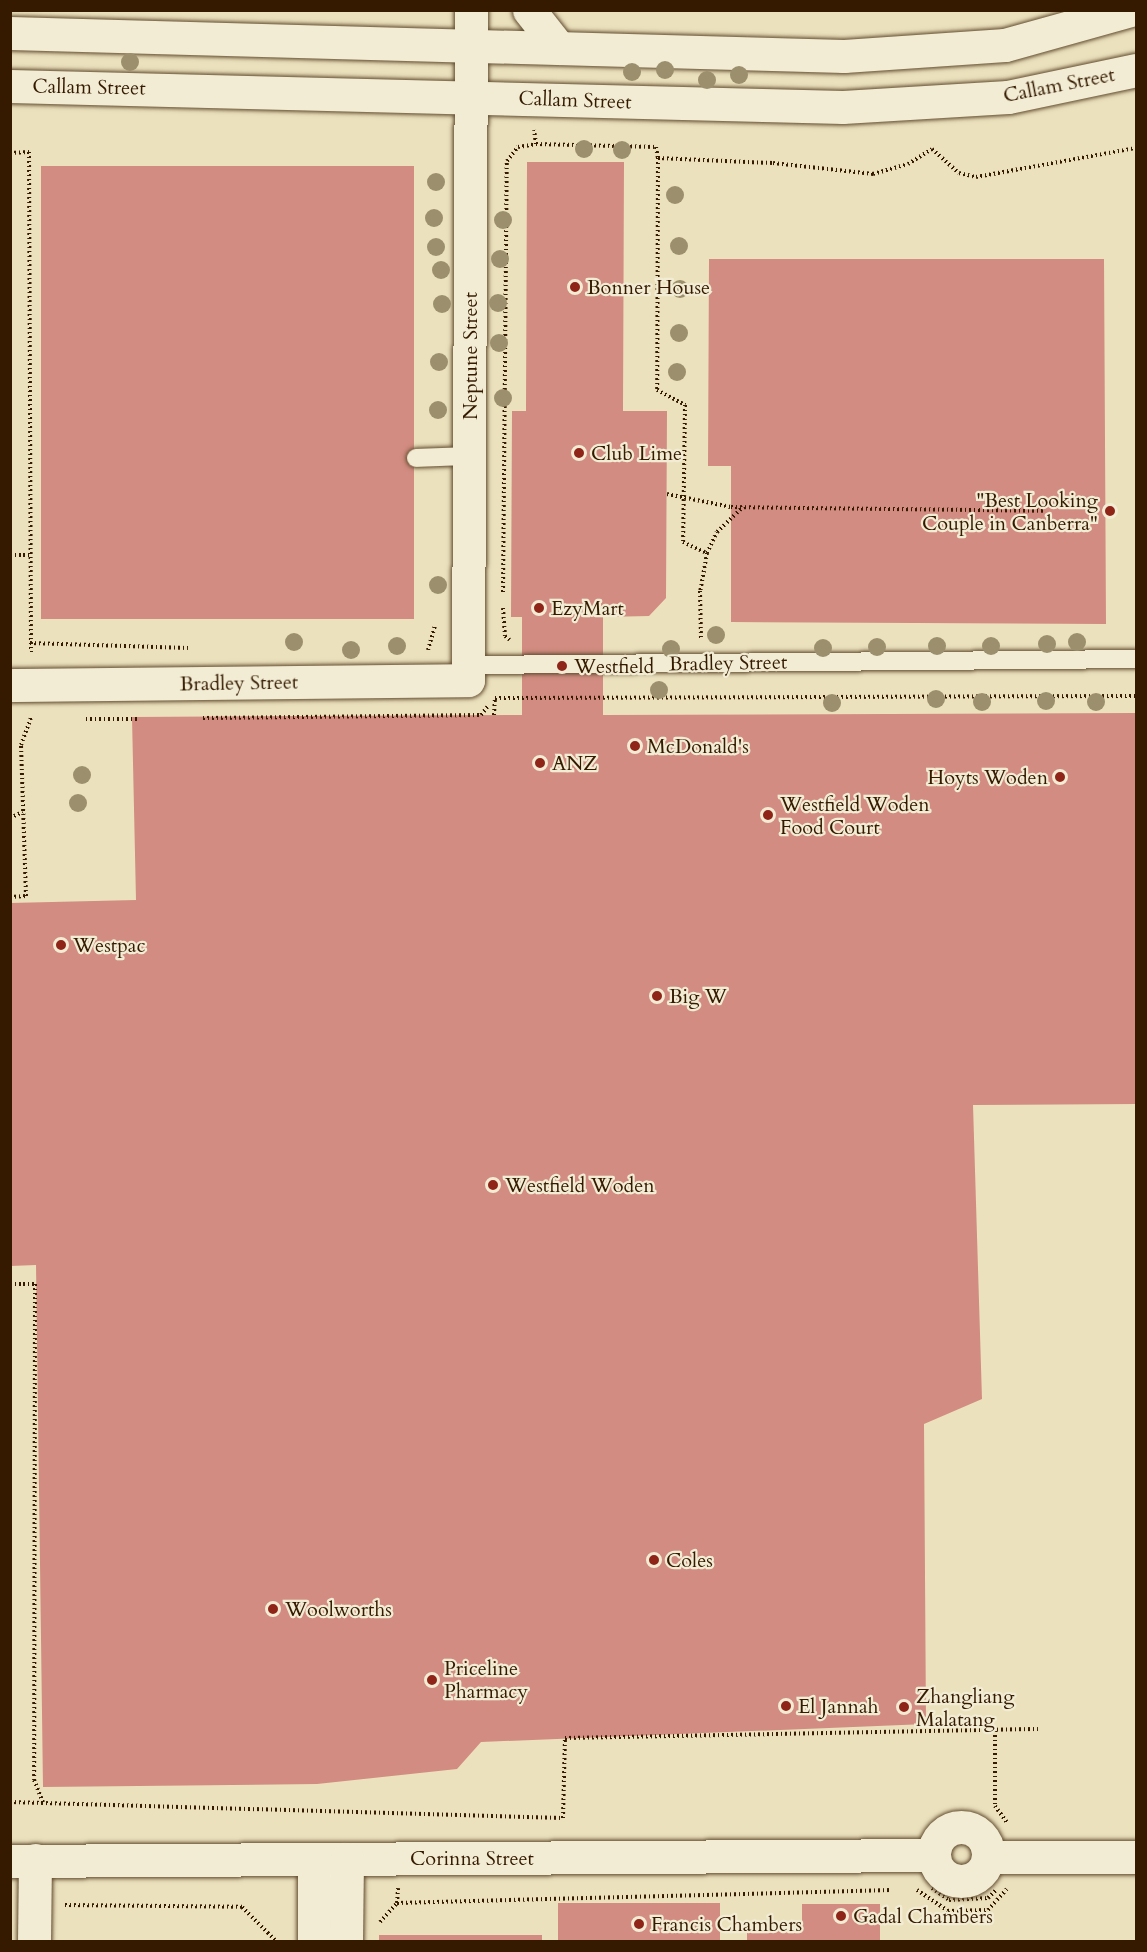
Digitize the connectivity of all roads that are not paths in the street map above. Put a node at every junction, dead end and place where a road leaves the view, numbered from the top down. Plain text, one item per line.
1 (471, 10) edge
2 (529, 10) edge
3 (1130, 10) edge
4 (10, 33) edge
5 (471, 46) junction
6 (559, 48) junction
7 (1137, 70) edge
8 (10, 86) edge
9 (471, 97) junction
10 (469, 456) junction
11 (416, 458) dead end
12 (1137, 659) edge
13 (468, 665) junction
14 (21, 685) edge
15 (1137, 1857) edge
16 (314, 1859) junction
17 (346, 1859) junction
18 (23, 1861) edge
19 (34, 1941) edge
20 (314, 1941) edge
21 (346, 1941) edge

1 - 5 street, Neptune Street
2 - 6 street
3 - 6 street
4 - 5 street
5 - 6 street
5 - 9 street, Neptune Street
7 - 9 street, Callam Street
8 - 9 street, Callam Street
9 - 10 street, Neptune Street
10 - 11 lane
10 - 13 street, Neptune Street
12 - 13 lane, Bradley Street
13 - 14 street, Bradley Street
15 - 17 street, Corinna Street
16 - 17 street, Corinna Street
16 - 18 street, Corinna Street
16 - 20 street
17 - 21 street
18 - 19 street

